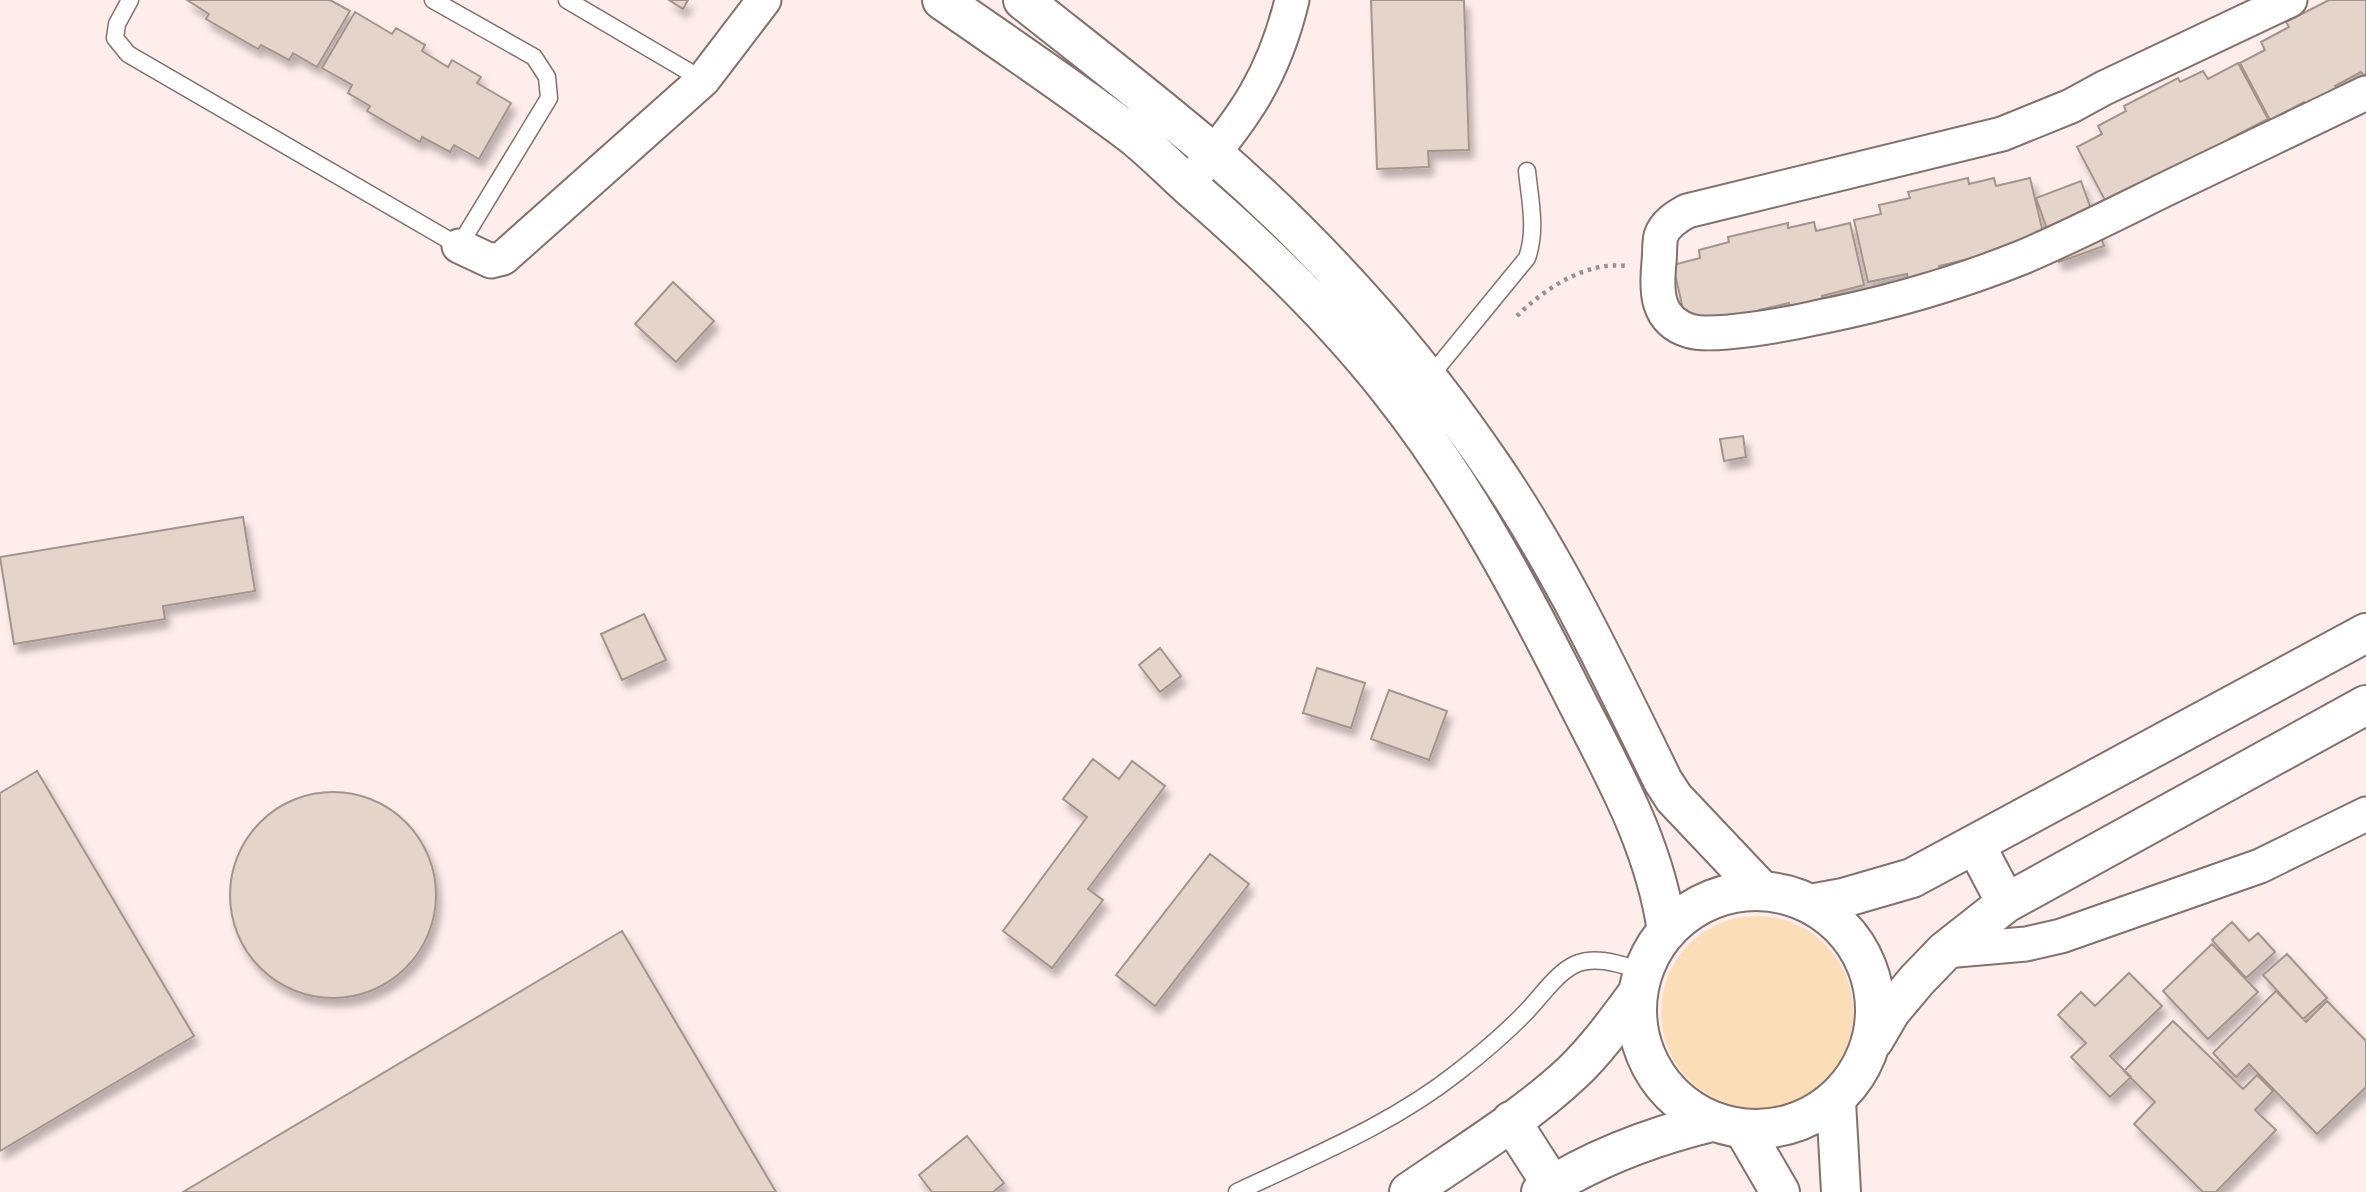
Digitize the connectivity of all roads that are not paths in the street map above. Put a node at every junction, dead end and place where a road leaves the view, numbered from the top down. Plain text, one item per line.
1 (130, 0) edge
2 (433, 0) edge
3 (567, 0) edge
4 (764, 0) edge
5 (942, 0) edge
6 (1023, 0) edge
7 (1292, 0) edge
8 (2290, 0) edge
9 (703, 80) junction
10 (2366, 93) edge
11 (1213, 153) junction
12 (1527, 171) dead end
13 (1187, 184) junction
14 (459, 246) junction
15 (1313, 274) junction
16 (1411, 376) junction
17 (2366, 633) edge
18 (2366, 705) edge
19 (2366, 814) edge
20 (1975, 844) junction
21 (1762, 891) junction
22 (2006, 903) junction
23 (1811, 904) junction
24 (1667, 931) junction
25 (1945, 951) junction
26 (1640, 982) junction
27 (1871, 1045) junction
28 (1836, 1101) junction
29 (1511, 1121) junction
30 (1728, 1126) junction
31 (1547, 1188) edge
32 (1237, 1192) edge
33 (1409, 1192) edge
34 (1780, 1192) edge
35 (1841, 1192) edge

1 - 14 lane
2 - 14 lane
3 - 9 lane
4 - 9 street
5 - 13 main road
6 - 11 main road
7 - 11 street
8 - 10 street
9 - 14 street
11 - 13 street
11 - 15 main road
12 - 16 lane
13 - 15 main road
15 - 16 main road
16 - 21 main road
16 - 24 main road
17 - 20 main road
18 - 22 main road
19 - 25 street
20 - 22 main road
20 - 23 main road
21 - 23 main road
21 - 24 main road
22 - 25 main road
23 - 27 main road
24 - 26 main road
25 - 27 main road
26 - 29 main road
26 - 30 main road
26 - 32 lane
27 - 28 main road
28 - 30 main road
28 - 35 main road
29 - 31 main road
29 - 33 main road
30 - 31 main road
30 - 34 main road

